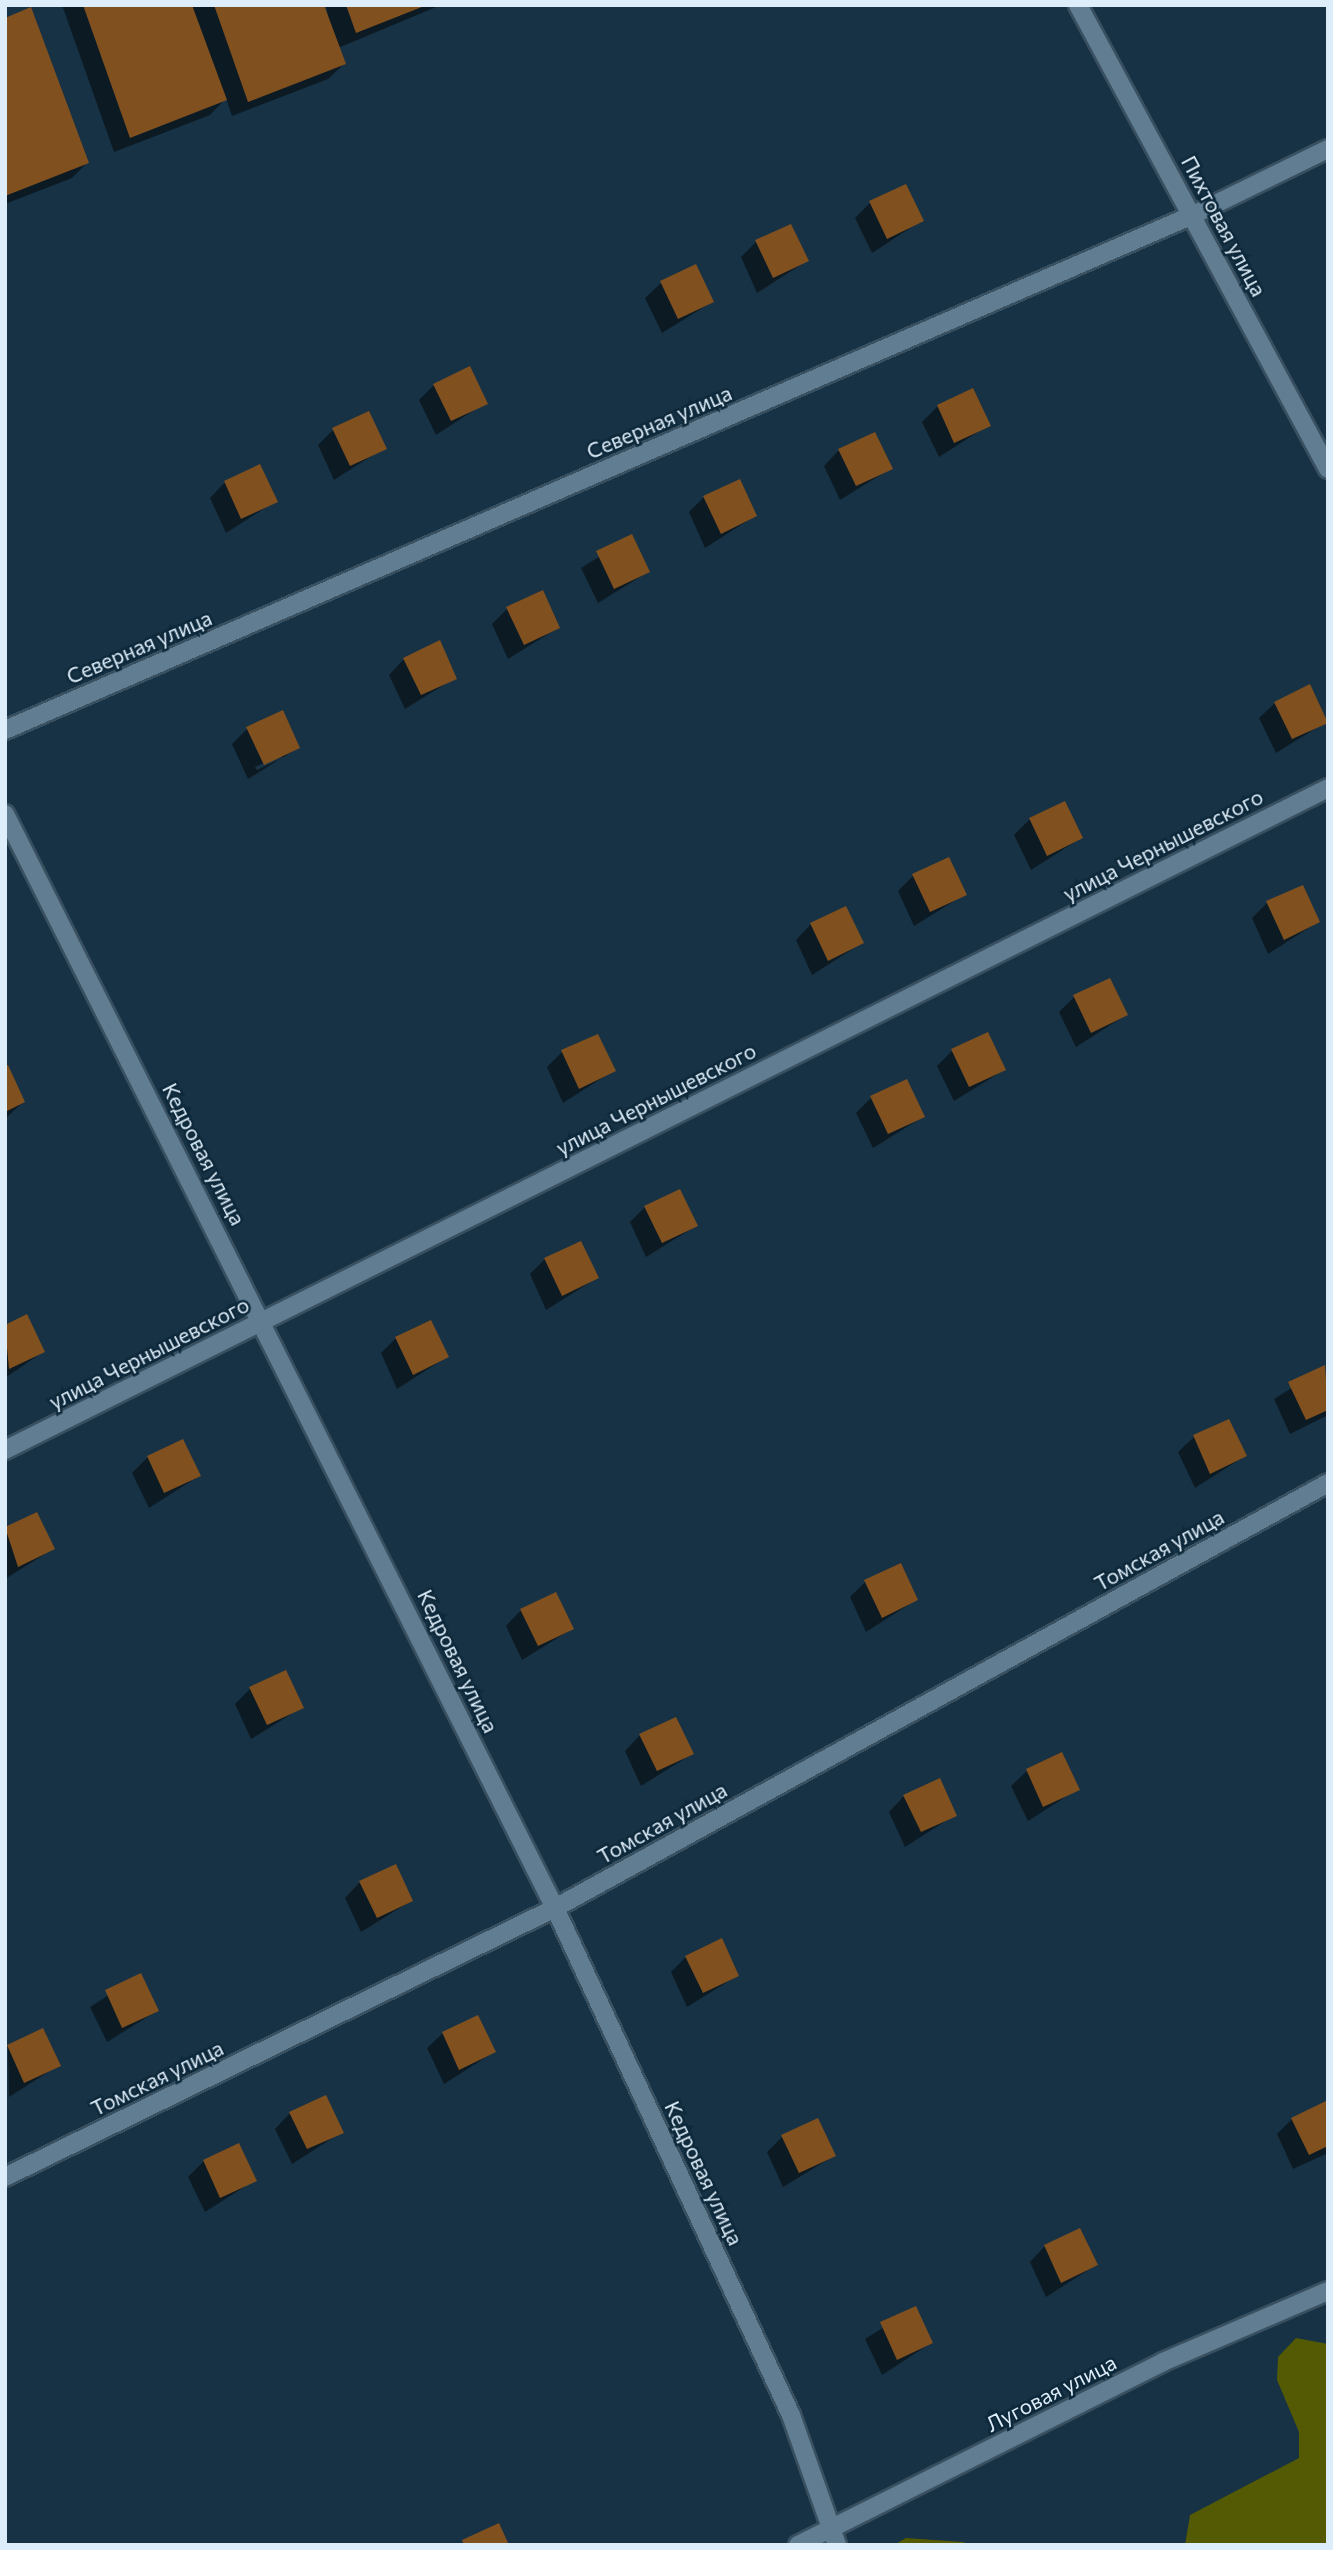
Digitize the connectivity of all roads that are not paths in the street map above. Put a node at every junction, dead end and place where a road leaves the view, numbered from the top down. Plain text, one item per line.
1 (1078, 5) edge
2 (1328, 149) edge
3 (1192, 215) junction
4 (1328, 469) edge
5 (5, 730) edge
6 (1328, 788) edge
7 (5, 814) edge
8 (264, 1321) junction
9 (5, 1450) edge
10 (1328, 1483) edge
11 (555, 1908) junction
12 (5, 2177) edge
13 (1328, 2291) edge
14 (834, 2537) edge
15 (798, 2545) edge

1 - 3 street, Пихтовая улица
2 - 3 street, Северная улица
3 - 4 street, Пихтовая улица
3 - 5 street, Северная улица
6 - 8 street, улица Чернышевского
7 - 8 street, Кедровая улица
8 - 9 street, улица Чернышевского
8 - 11 street, Кедровая улица
10 - 11 street, Томская улица
11 - 12 street, Томская улица
11 - 14 street, Кедровая улица
13 - 14 street, Луговая улица
14 - 15 street, Луговая улица

